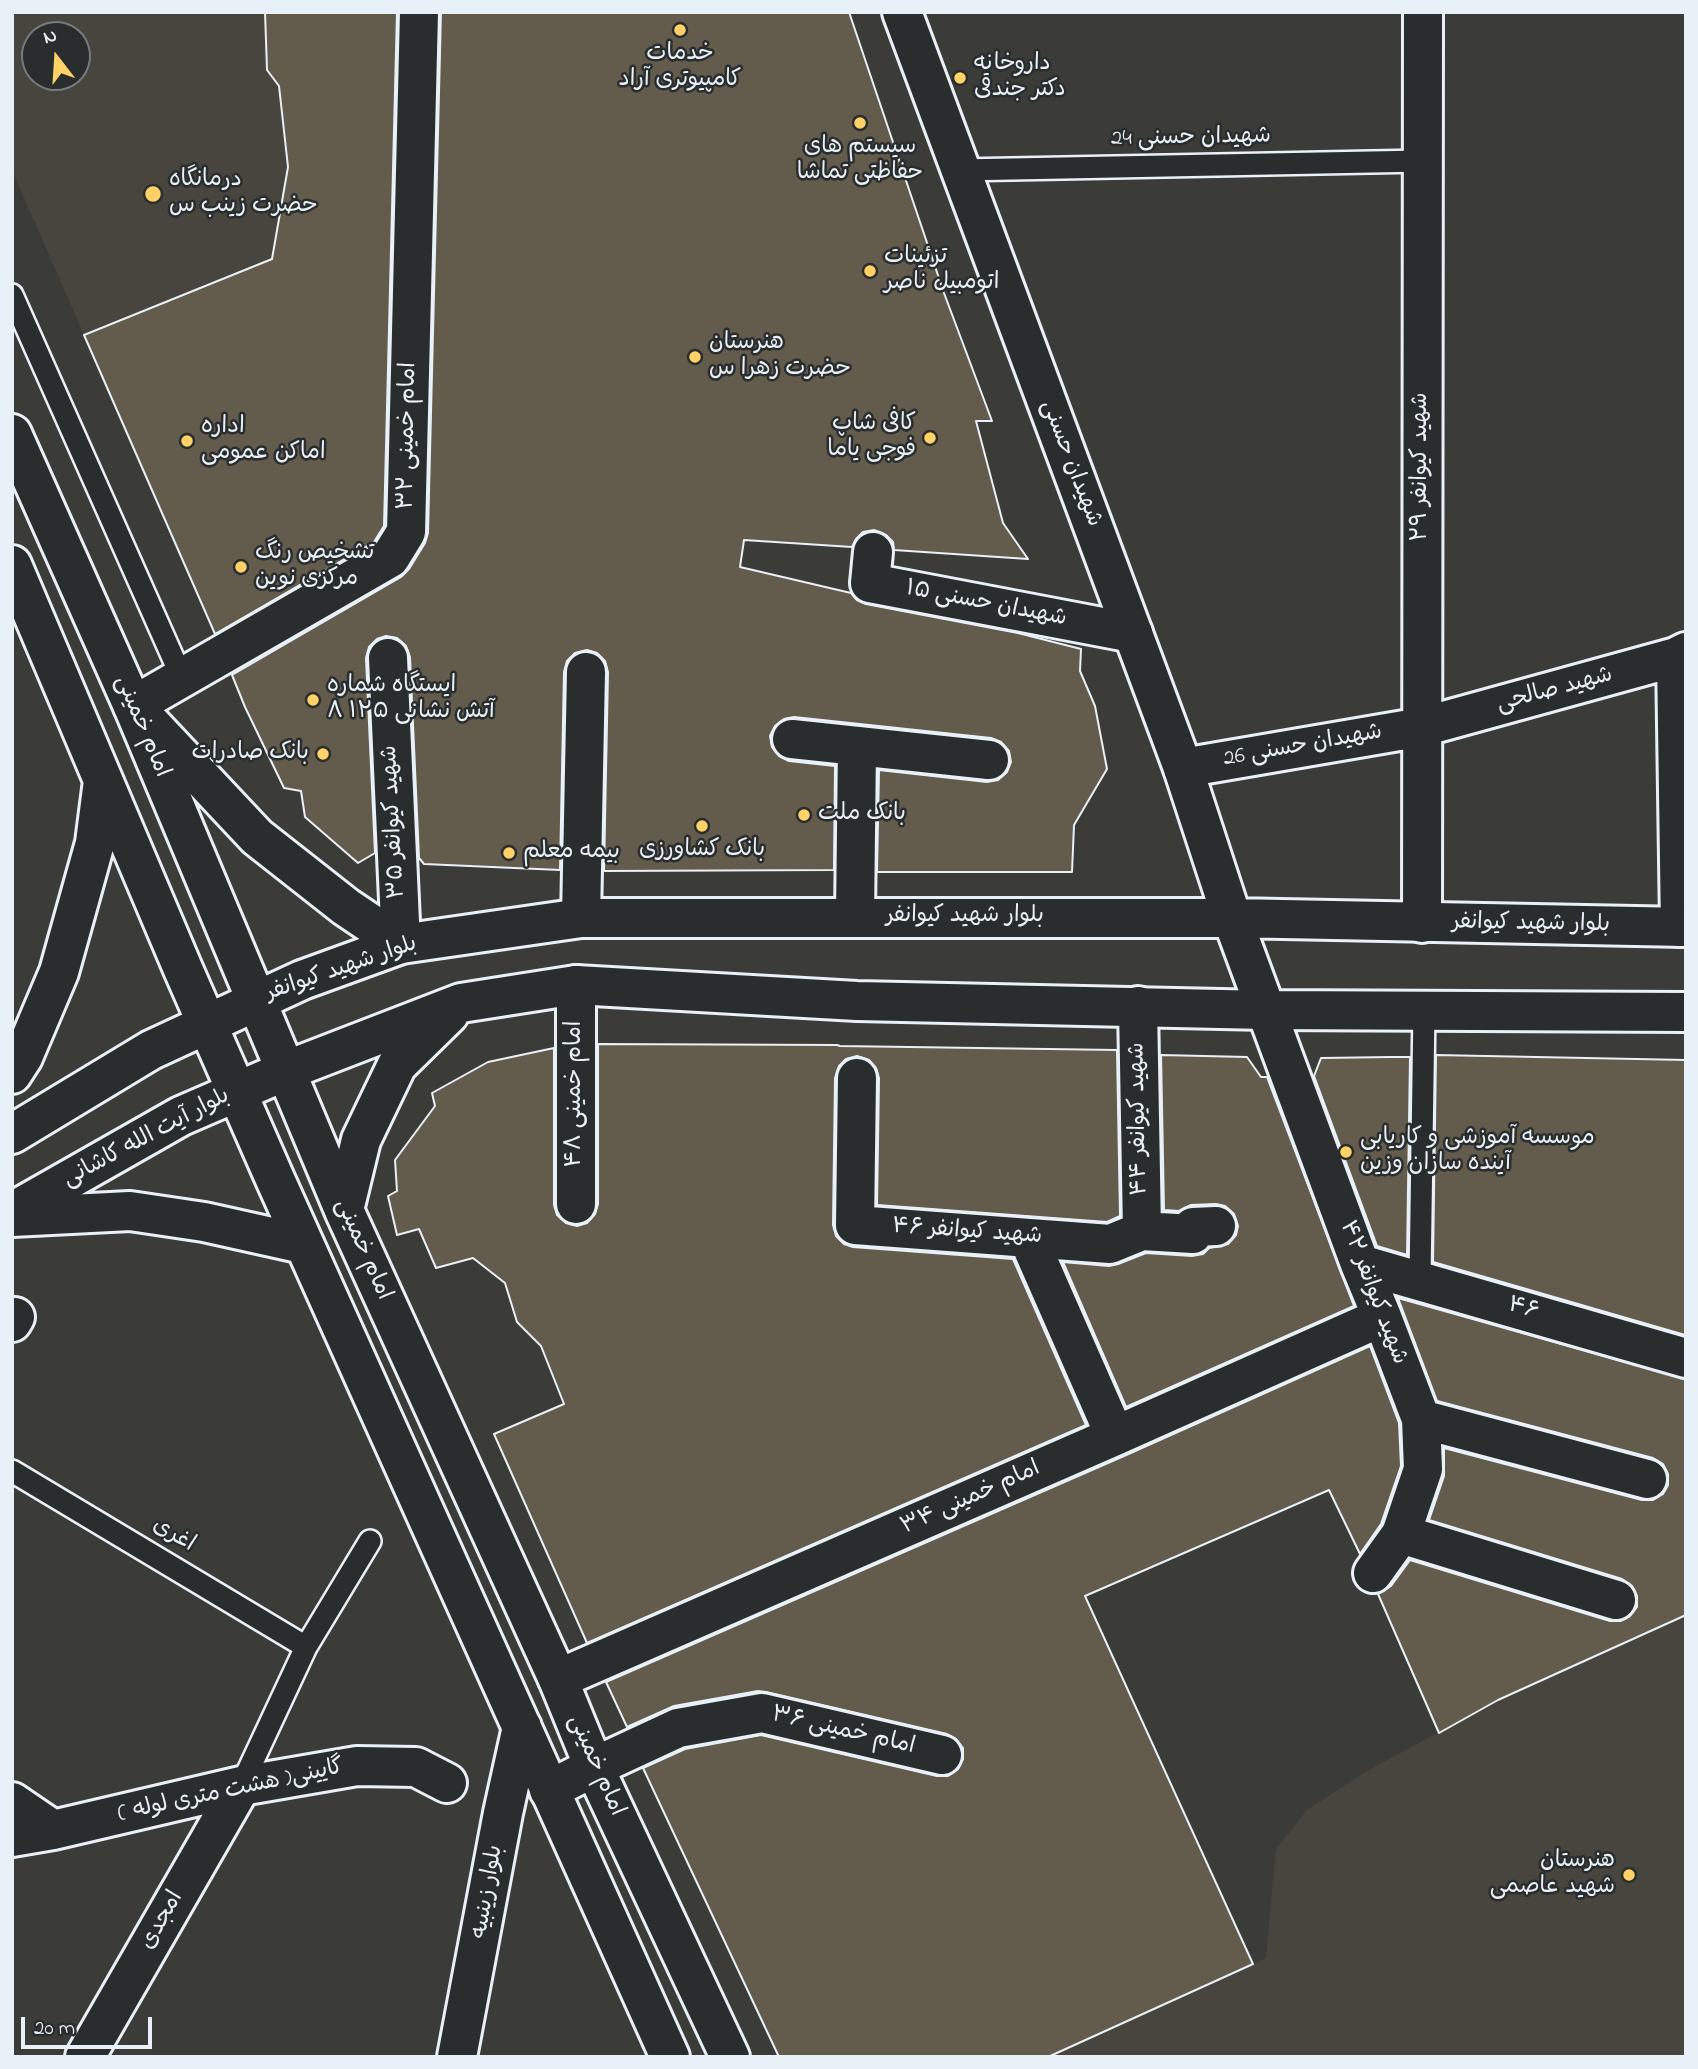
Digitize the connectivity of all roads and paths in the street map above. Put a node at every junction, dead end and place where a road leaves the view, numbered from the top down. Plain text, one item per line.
1 (419, 12) edge
2 (902, 12) edge
3 (1423, 12) edge
4 (1423, 161) junction
5 (960, 170) junction
6 (12, 295) edge
7 (12, 435) edge
8 (873, 552) dead end
9 (13, 571) edge
10 (1133, 633) junction
11 (1681, 655) edge
12 (388, 658) dead end
13 (586, 672) dead end
14 (182, 678) junction
15 (133, 706) junction
16 (1422, 727) junction
17 (792, 738) dead end
18 (857, 746) junction
19 (989, 760) dead end
20 (1184, 768) junction
21 (103, 779) junction
22 (855, 917) junction
23 (581, 918) junction
24 (1232, 918) junction
25 (1422, 923) junction
26 (1683, 927) edge
27 (401, 944) junction
28 (576, 985) junction
29 (256, 1000) junction
30 (461, 1003) junction
31 (1138, 1006) junction
32 (1424, 1009) junction
33 (1266, 1010) junction
34 (1686, 1012) edge
35 (206, 1024) junction
36 (285, 1071) junction
37 (12, 1074) edge
38 (857, 1078) dead end
39 (237, 1092) junction
40 (12, 1135) edge
41 (576, 1204) dead end
42 (344, 1210) junction
43 (12, 1215) edge
44 (1216, 1226) dead end
45 (1142, 1231) junction
46 (1028, 1238) junction
47 (303, 1244) junction
48 (1360, 1264) junction
49 (1420, 1280) junction
50 (1382, 1317) junction
51 (1686, 1357) edge
52 (1421, 1419) junction
53 (1115, 1436) junction
54 (12, 1471) edge
55 (1647, 1479) dead end
56 (1401, 1534) junction
57 (370, 1541) dead end
58 (1373, 1573) dead end
59 (1616, 1600) dead end
60 (306, 1647) junction
61 (558, 1679) junction
62 (522, 1727) junction
63 (942, 1755) dead end
64 (594, 1767) junction
65 (447, 1783) dead end
66 (241, 1786) junction
67 (549, 1790) junction
68 (12, 1802) edge
69 (53, 1830) junction
70 (12, 1837) edge
71 (85, 2057) edge
72 (457, 2057) edge
73 (670, 2057) edge
74 (730, 2057) edge

1 - 14 street, امام خمینی ۳۲
2 - 5 street, شهیدان حسنی
3 - 4 street, شهید کیوانفر ۲۹
4 - 5 lane, شهیدان حسنی 24
4 - 16 street, شهید کیوانفر ۲۹
5 - 10 street, شهیدان حسنی
6 - 14 lane
7 - 15 street, امام خمینی
8 - 10 street, شهیدان حسنی ۱۵
9 - 21 street
10 - 20 street, شهیدان حسنی
11 - 16 street, شهید صالحی
11 - 26 street
12 - 27 street, شهید کیوانفر ۳۵
13 - 23 street
14 - 15 street, امام خمینی ۳۲
15 - 27 street
15 - 29 street, امام خمینی
16 - 20 street, شهیدان حسنی 26
16 - 25 street, شهید کیوانفر ۲۹
17 - 18 street
18 - 19 street
18 - 22 street
20 - 24 street, شهیدان حسنی
21 - 35 street
21 - 37 street
22 - 23 street, بلوار شهید کیوانفر
22 - 24 street, بلوار شهید کیوانفر
23 - 27 street, بلوار شهید کیوانفر
24 - 25 street, بلوار شهید کیوانفر
24 - 33 street, شهید کیوانفر ۴۲
25 - 26 street, بلوار شهید کیوانفر
27 - 29 street, بلوار شهید کیوانفر
28 - 30 street
28 - 31 street
28 - 41 street, امام خمینی ۴۸
29 - 35 street
29 - 36 street, امام خمینی
30 - 36 street
30 - 42 street
31 - 33 street
31 - 45 street, شهید کیوانفر ۴۴
32 - 33 street
32 - 34 street
32 - 49 lane
33 - 48 street, شهید کیوانفر ۴۲
35 - 39 street
35 - 40 street
36 - 39 street, بلوار آیت الله کاشانی
36 - 42 street, امام خمینی
38 - 46 street, شهید کیوانفر ۴۶
39 - 43 street, بلوار آیت الله کاشانی
39 - 47 street
42 - 61 street, امام خمینی
43 - 47 street
44 - 45 street, شهید کیوانفر ۴۶
45 - 46 street, شهید کیوانفر ۴۶
46 - 53 street
47 - 62 street
48 - 49 street, ۴۶
48 - 50 street, شهید کیوانفر ۴۲
49 - 51 street, ۴۶
50 - 52 street, شهید کیوانفر ۴۲
50 - 53 street, امام خمینی ۳۴
52 - 55 street
52 - 56 street, شهید کیوانفر ۴۲
53 - 61 street, امام خمینی ۳۴
54 - 60 lane, اغری
56 - 58 street, شهید کیوانفر ۴۲
56 - 59 street
57 - 60 lane
60 - 66 lane
61 - 64 street, امام خمینی
62 - 67 street
62 - 72 street, بلوار زینبیه
63 - 64 street, امام خمینی ۳۶
64 - 67 street, امام خمینی ۳۶
64 - 74 street, امام خمینی
65 - 66 street, گایینی( هشت متری لوله )
66 - 69 street, گایینی( هشت متری لوله )
66 - 71 street, امجدی
67 - 73 street
68 - 69 street
69 - 70 street, گایینی( هشت متری لوله )

